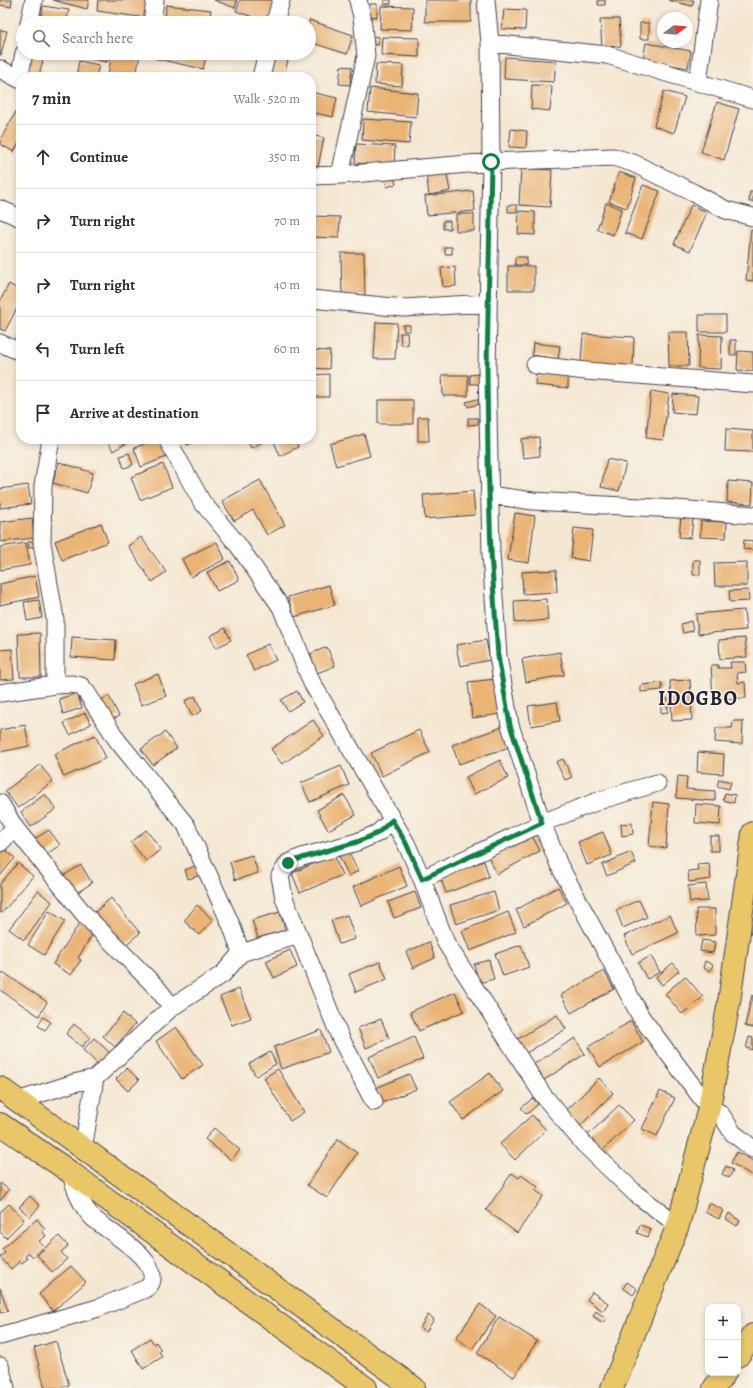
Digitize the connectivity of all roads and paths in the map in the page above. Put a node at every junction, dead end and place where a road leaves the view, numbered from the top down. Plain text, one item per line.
1 (34, 0) edge
2 (155, 0) edge
3 (281, 0) edge
4 (358, 0) edge
5 (486, 0) edge
6 (709, 0) edge
7 (31, 16) edge
8 (153, 16) edge
9 (277, 16) edge
10 (490, 43) junction
11 (23, 60) edge
12 (265, 60) edge
13 (0, 69) edge
14 (21, 72) edge
15 (262, 72) edge
16 (16, 77) edge
17 (698, 82) junction
18 (753, 98) edge
19 (491, 162) junction
20 (340, 175) junction
21 (316, 176) edge
22 (0, 209) edge
23 (16, 216) edge
24 (753, 217) edge
25 (316, 299) edge
26 (488, 303) junction
27 (0, 343) edge
28 (16, 350) edge
29 (535, 365) dead end
30 (753, 384) edge
31 (50, 444) edge
32 (171, 444) edge
33 (489, 496) junction
34 (753, 515) edge
35 (55, 685) junction
36 (0, 693) edge
37 (656, 783) dead end
38 (0, 803) edge
39 (392, 820) junction
40 (542, 823) junction
41 (15, 828) junction
42 (753, 833) edge
43 (0, 843) edge
44 (422, 879) junction
45 (299, 935) junction
46 (241, 953) junction
47 (172, 1007) junction
48 (96, 1078) junction
49 (0, 1088) edge
50 (17, 1101) junction
51 (374, 1102) dead end
52 (709, 1108) junction
53 (0, 1124) edge
54 (703, 1131) junction
55 (733, 1133) junction
56 (83, 1148) junction
57 (753, 1149) edge
58 (70, 1172) junction
59 (678, 1225) junction
60 (753, 1335) edge
61 (0, 1336) edge
62 (741, 1352) edge
63 (0, 1366) edge
64 (723, 1376) edge
65 (6, 1388) edge
66 (366, 1388) edge
67 (414, 1388) edge
68 (612, 1388) edge
69 (714, 1388) edge

1 - 7 street
2 - 8 street
3 - 9 street
4 - 20 street
5 - 10 street
6 - 17 street
10 - 17 street
10 - 19 street
11 - 14 street
12 - 15 street
13 - 16 street
17 - 18 street
19 - 20 street
19 - 24 street
19 - 26 street
20 - 21 street
22 - 23 street
25 - 26 street
26 - 33 street
27 - 28 street
29 - 30 street
31 - 35 street
32 - 39 street
33 - 34 street
33 - 40 street
35 - 36 street
35 - 46 street
37 - 40 street
38 - 41 street
39 - 44 street
39 - 45 street
40 - 44 street
40 - 52 street
41 - 43 street
41 - 47 street
42 - 52 main road
44 - 59 street
45 - 46 street
45 - 51 street
46 - 47 street
47 - 48 street
48 - 50 street
48 - 56 street
49 - 50 main road
50 - 56 main road
52 - 54 main road
52 - 55 street
53 - 58 main road
54 - 55 street
54 - 59 main road
55 - 57 street
56 - 67 main road
58 - 61 street
58 - 66 main road
59 - 68 main road
60 - 62 main road
63 - 65 street
64 - 69 main road

